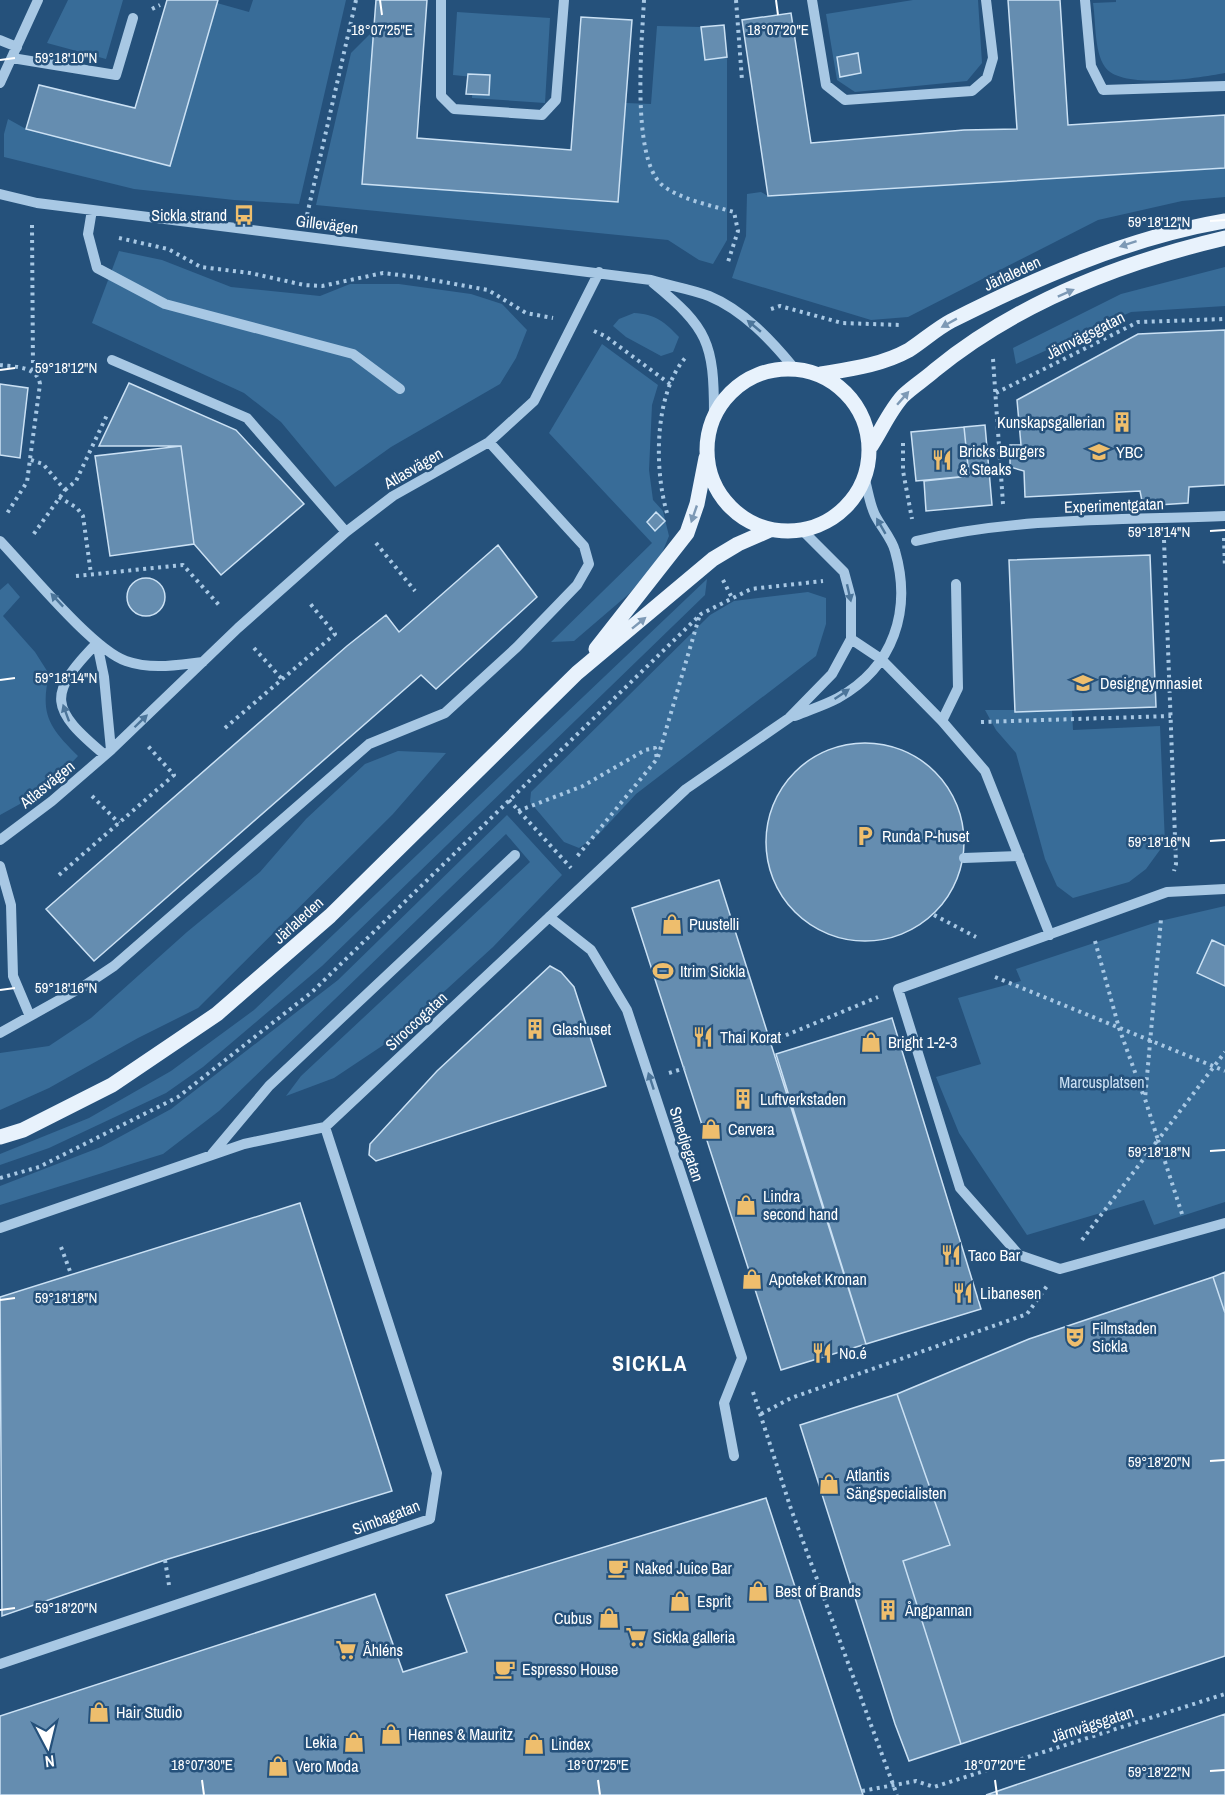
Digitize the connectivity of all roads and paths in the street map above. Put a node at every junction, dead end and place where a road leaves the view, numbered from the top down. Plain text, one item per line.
1 (38, 0) edge
2 (356, 0) edge
3 (441, 0) edge
4 (564, 0) edge
5 (644, 0) edge
6 (736, 0) edge
7 (812, 0) edge
8 (986, 0) edge
9 (1084, 0) edge
10 (133, 18) dead end
11 (0, 40) edge
12 (17, 47) junction
13 (12, 58) junction
14 (741, 80) dead end
15 (0, 83) edge
16 (1225, 86) edge
17 (0, 194) edge
18 (92, 210) junction
19 (306, 219) dead end
20 (1225, 220) edge
21 (21, 223) dead end
22 (32, 226) junction
23 (43, 227) dead end
24 (88, 234) junction
25 (1225, 238) edge
26 (727, 265) dead end
27 (599, 272) junction
28 (651, 280) junction
29 (746, 319) junction
30 (1225, 319) edge
31 (572, 322) junction
32 (908, 324) dead end
33 (707, 341) junction
34 (112, 360) dead end
35 (983, 363) dead end
36 (0, 365) edge
37 (794, 368) junction
38 (33, 371) junction
39 (821, 374) junction
40 (400, 389) dead end
41 (996, 393) junction
42 (714, 414) junction
43 (107, 415) dead end
44 (905, 435) dead end
45 (489, 442) junction
46 (871, 446) junction
47 (706, 457) junction
48 (31, 460) junction
49 (865, 480) junction
50 (64, 490) junction
51 (59, 497) junction
52 (6, 515) dead end
53 (1224, 516) edge
54 (1005, 527) junction
55 (770, 530) junction
56 (803, 531) junction
57 (346, 532) junction
58 (33, 535) dead end
59 (0, 540) edge
60 (916, 541) joint
61 (376, 543) dead end
62 (1225, 568) edge
63 (844, 572) junction
64 (92, 574) junction
65 (76, 576) dead end
66 (956, 584) dead end
67 (415, 591) dead end
68 (308, 602) dead end
69 (219, 605) dead end
70 (701, 614) junction
71 (851, 639) junction
72 (97, 643) junction
73 (254, 648) dead end
74 (881, 660) junction
75 (203, 662) junction
76 (577, 673) junction
77 (282, 680) junction
78 (1171, 716) dead end
79 (789, 718) junction
80 (942, 721) junction
81 (981, 722) dead end
82 (225, 728) dead end
83 (146, 745) dead end
84 (108, 752) junction
85 (657, 759) junction
86 (91, 795) dead end
87 (509, 800) junction
88 (518, 811) junction
89 (119, 823) junction
90 (0, 840) edge
91 (514, 855) dead end
92 (1019, 856) junction
93 (964, 858) dead end
94 (0, 866) edge
95 (58, 875) dead end
96 (1225, 889) edge
97 (549, 917) junction
98 (1092, 920) junction
99 (1050, 935) junction
100 (1007, 982) dead end
101 (898, 989) junction
102 (29, 1014) junction
103 (1119, 1028) junction
104 (0, 1033) edge
105 (772, 1041) dead end
106 (1225, 1052) edge
107 (1215, 1067) junction
108 (1225, 1071) edge
109 (1145, 1099) dead end
110 (325, 1127) junction
111 (0, 1137) edge
112 (210, 1157) junction
113 (0, 1178) edge
114 (1225, 1223) edge
115 (0, 1228) edge
116 (1189, 1235) junction
117 (61, 1247) dead end
118 (1060, 1269) junction
119 (71, 1274) dead end
120 (742, 1358) junction
121 (761, 1414) junction
122 (734, 1456) dead end
123 (0, 1664) edge
124 (1225, 1694) edge
125 (893, 1784) junction
126 (861, 1791) dead end
127 (897, 1795) edge

1 - 12 street
2 - 19 path
3 - 4 street
5 - 26 path
6 - 14 path
7 - 8 street
9 - 16 street
10 - 13 street
11 - 12 street
12 - 13 street
13 - 15 street
17 - 18 street, Gillevägen
18 - 24 street
18 - 27 street, Gillevägen
20 -> 39 main road, Järlaleden
21 - 22 path
22 - 23 path
22 - 38 path
24 - 31 path
24 - 40 street
46 -> 25 main road
27 - 28 street, Gillevägen
27 - 31 street, Atlasvägen
28 - 29 street, Gillevägen
28 - 33 street
29 - 32 path
37 -> 29 street, Gillevägen
30 - 41 path, Järnvägsgatan
31 - 33 path
31 - 45 street, Atlasvägen
33 - 42 street
34 - 57 street
35 - 41 path
36 - 38 path
37 - 39 main road
37 - 42 main road
38 - 48 path
39 - 46 main road
41 - 54 path
42 - 47 main road
43 - 50 path
44 - 60 path
45 - 57 street, Atlasvägen
45 - 102 street
46 - 49 main road
47 - 55 main road
47 -> 76 main road, Järlaleden
48 - 50 path
48 - 52 path
49 - 56 main road
74 -> 49 street, Siroccogatan
50 - 51 path
51 - 58 path
51 - 64 path
53 - 54 street, Experimentgatan
53 - 62 path
54 - 60 street, Experimentgatan
55 - 56 main road
76 -> 55 main road, Järlaleden
56 - 63 street
57 - 75 street, Atlasvägen
72 -> 59 street
61 - 67 path
63 - 70 path
63 -> 71 street, Siroccogatan
64 - 65 path
64 - 69 path
66 - 80 street
68 - 77 path
70 - 85 path
70 - 87 path
71 - 74 street
71 - 79 street, Siroccogatan
72 - 75 street
72 - 84 street
84 -> 72 street
73 - 77 path
79 -> 74 street, Siroccogatan
74 - 80 street
84 -> 75 street, Atlasvägen
76 - 111 main road, Järlaleden
77 - 82 path
78 - 81 path
79 - 97 street, Siroccogatan
80 - 92 street
83 - 89 path
84 - 90 street, Atlasvägen
85 - 88 path
85 - 88 path
86 - 89 path
87 - 88 path
87 - 113 path
89 - 95 path
91 - 112 street
92 - 93 street
92 - 99 street
94 - 102 street
96 - 98 street
97 - 110 street, Siroccogatan
120 -> 97 street, Smedjegatan
98 - 99 street
98 - 103 path
99 - 101 street
100 - 103 path
101 - 105 path
101 - 118 street
102 - 104 street
103 - 107 path
103 - 109 path
106 - 107 path
107 - 108 path
107 - 116 path
110 - 112 street
110 - 123 street, Simbagatan
112 - 115 street
114 - 116 street
116 - 118 street
117 - 119 path
118 - 121 path
120 - 121 path
120 - 122 street
121 - 125 path
124 - 125 path, Järnvägsgatan
125 - 126 path, Järnvägsgatan
125 - 127 path

